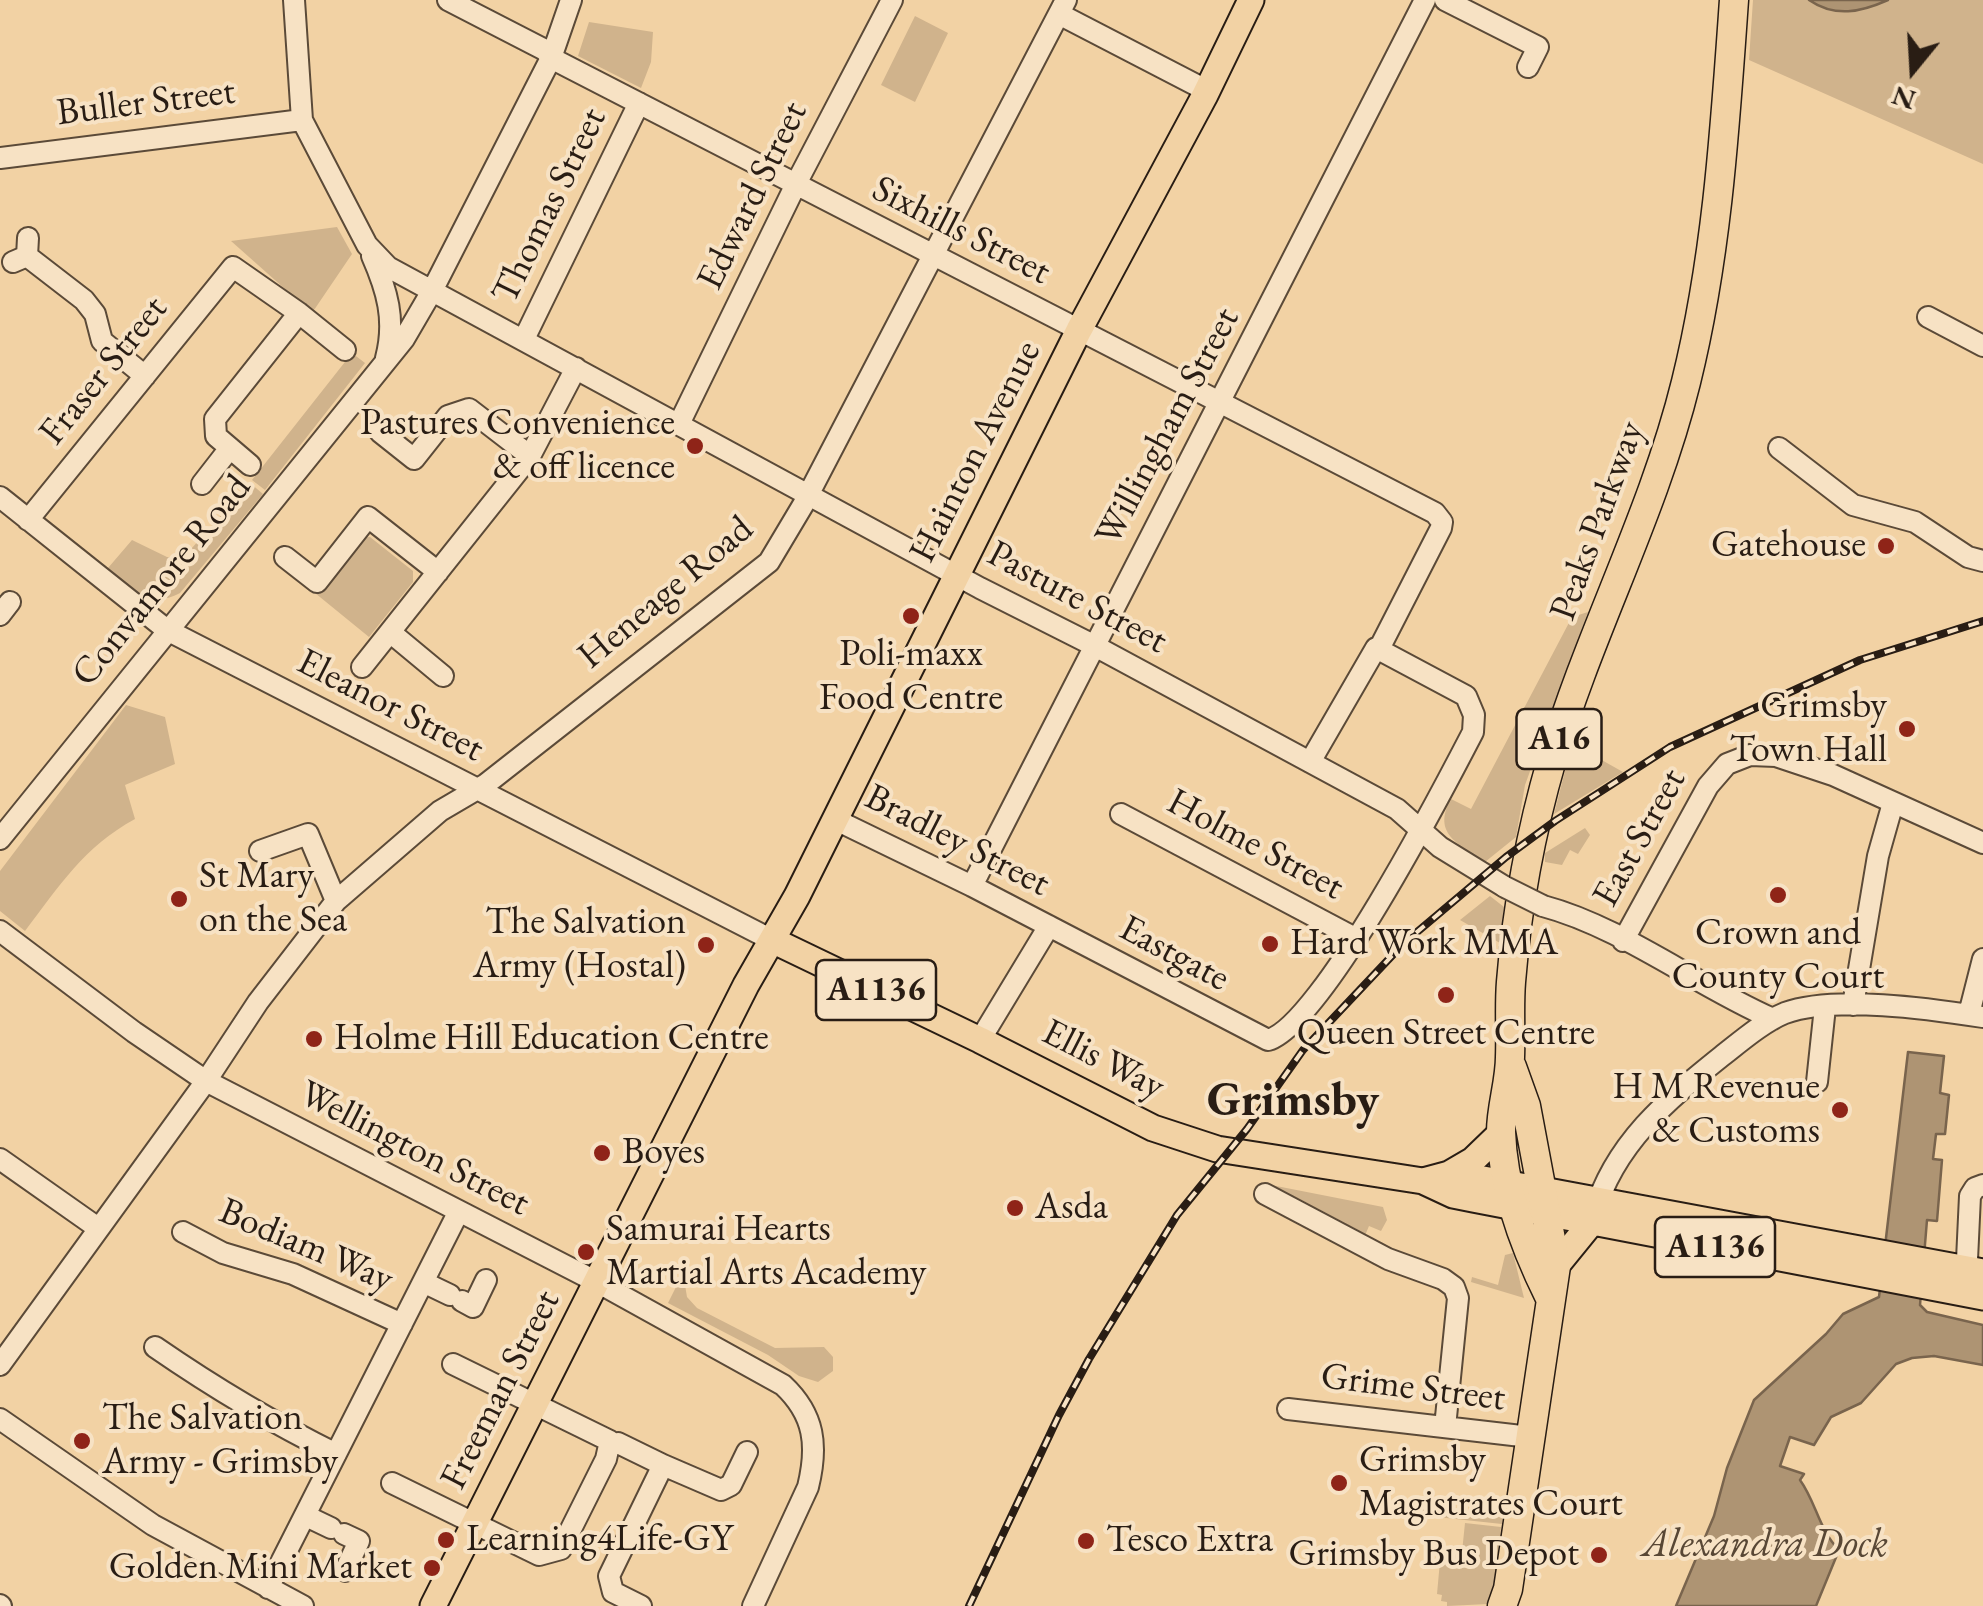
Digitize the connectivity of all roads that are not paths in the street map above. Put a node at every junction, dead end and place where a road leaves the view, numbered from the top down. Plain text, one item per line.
1 (294, 0) edge
2 (448, 0) edge
3 (571, 0) edge
4 (892, 0) edge
5 (1251, 0) edge
6 (1424, 0) edge
7 (1446, 0) edge
8 (1734, 0) edge
9 (1063, 7) edge
10 (551, 58) junction
11 (1528, 68) dead end
12 (1205, 96) junction
13 (639, 103) junction
14 (302, 120) junction
15 (0, 158) edge
16 (796, 186) junction
17 (367, 245) junction
18 (23, 252) dead end
19 (932, 256) junction
20 (432, 291) junction
21 (299, 313) junction
22 (1928, 317) dead end
23 (1079, 330) junction
24 (524, 339) junction
25 (1983, 346) edge
26 (345, 350) dead end
27 (576, 368) junction
28 (379, 369) junction
29 (144, 376) junction
30 (1221, 404) junction
31 (679, 424) junction
32 (380, 432) dead end
33 (230, 448) junction
34 (1779, 448) dead end
35 (530, 456) junction
36 (250, 464) dead end
37 (202, 484) dead end
38 (808, 495) junction
39 (0, 497) edge
40 (28, 520) junction
41 (285, 557) dead end
42 (1983, 561) edge
43 (438, 572) junction
44 (957, 574) junction
45 (166, 630) junction
46 (390, 632) junction
47 (1094, 644) junction
48 (1378, 648) junction
49 (362, 667) dead end
50 (443, 676) dead end
51 (1310, 762) junction
52 (476, 790) junction
53 (1893, 803) junction
54 (1120, 814) dead end
55 (834, 818) junction
56 (1420, 828) junction
57 (0, 838) edge
58 (1983, 844) edge
59 (260, 852) dead end
60 (972, 886) junction
61 (336, 901) junction
62 (1049, 926) junction
63 (0, 932) edge
64 (1357, 939) junction
65 (772, 940) junction
66 (1622, 941) junction
67 (1983, 959) edge
68 (1853, 1005) junction
69 (1826, 1007) junction
70 (1976, 1016) edge
71 (1773, 1019) junction
72 (980, 1040) junction
73 (1510, 1062) junction
74 (206, 1081) junction
75 (1816, 1082) dead end
76 (1501, 1133) junction
77 (0, 1159) edge
78 (1449, 1174) junction
79 (1424, 1181) junction
80 (1983, 1185) edge
81 (1264, 1194) dead end
82 (1512, 1196) junction
83 (1545, 1202) junction
84 (458, 1212) junction
85 (1594, 1212) junction
86 (98, 1228) junction
87 (183, 1232) dead end
88 (1556, 1266) junction
89 (486, 1280) dead end
90 (423, 1282) junction
91 (596, 1282) junction
92 (1974, 1283) edge
93 (1550, 1298) junction
94 (402, 1324) junction
95 (155, 1347) dead end
96 (453, 1364) dead end
97 (0, 1365) edge
98 (535, 1405) junction
99 (1288, 1409) dead end
100 (0, 1419) edge
101 (1445, 1427) junction
102 (1530, 1437) junction
103 (611, 1440) junction
104 (746, 1452) dead end
105 (336, 1454) junction
106 (663, 1464) junction
107 (392, 1483) dead end
108 (306, 1516) junction
109 (475, 1524) junction
110 (345, 1571) dead end
111 (268, 1588) junction
112 (304, 1606) edge
113 (434, 1606) edge
114 (641, 1606) edge
115 (753, 1606) edge
116 (1502, 1606) edge

1 - 14 street
2 - 10 street, Sixhills Street
3 - 10 street, Convamore Road
4 - 16 street, Edward Street
5 - 12 main road, Hainton Avenue
6 - 30 street, Willingham Street
7 - 11 street
8 - 73 highway, Peaks Parkway / A16
9 - 12 street
9 - 19 street, Heneage Road
10 - 13 street, Sixhills Street
10 - 20 street, Convamore Road
12 - 23 main road, Hainton Avenue
13 - 16 street, Sixhills Street
13 - 24 street, Thomas Street
14 - 15 street, Buller Street
14 - 17 street, Pasture Street
16 - 19 street, Sixhills Street
16 - 31 street, Edward Street
17 - 20 street, Pasture Street
17 - 28 street, Convamore Road
18 - 29 street
19 - 23 street, Sixhills Street
19 - 38 street, Heneage Road
20 - 24 street, Pasture Street
20 - 28 street, Convamore Road
21 - 26 street
21 - 29 street, Fraser Street
21 - 33 street
22 - 25 street
23 - 30 street, Sixhills Street
23 - 44 main road, Hainton Avenue
24 - 27 street, Pasture Street
27 - 31 street, Pasture Street
27 - 35 street
28 - 45 street, Convamore Road
29 - 40 street, Fraser Street
30 - 47 street, Willingham Street
30 - 48 street, Sixhills Street
31 - 38 street, Pasture Street
32 - 35 street
33 - 36 street
33 - 37 street
34 - 42 street
35 - 43 street
38 - 44 street, Pasture Street
38 - 52 street, Heneage Road
39 - 40 street, Eleanor Street
40 - 45 street, Eleanor Street
41 - 43 street
43 - 46 street
44 - 47 street, Pasture Street
44 - 55 main road, Hainton Avenue
45 - 52 street, Eleanor Street
45 - 57 street, Convamore Road
46 - 49 street
46 - 50 street
47 - 51 street, Pasture Street
47 - 60 street, Willingham Street
48 - 51 street
48 - 56 street
51 - 56 street, Pasture Street
52 - 61 street, Heneage Road
52 - 65 street, Eleanor Street
53 - 58 street, East Street
53 - 66 street, East Street
53 - 68 street
54 - 64 street, Holme Street
55 - 60 street, Bradley Street
55 - 65 main road, Hainton Avenue
56 - 64 street
56 - 66 street, Pasture Street, bridge
59 - 61 street
60 - 62 street, Bradley Street
61 - 74 street, Heneage Road
62 - 64 street, Eastgate
62 - 72 street
63 - 74 street, Wellington Street
65 - 72 main road, Ellis Way / A1136
65 - 91 main road, Freeman Street
66 - 71 street, Pasture Street
67 - 70 street
68 - 69 street
68 - 70 street
69 - 71 street
69 - 75 street
71 - 85 street
72 - 79 main road, Ellis Way / A1136
73 - 76 highway, Peaks Parkway / A16
73 - 83 highway, Peaks Parkway / A16
74 - 84 street, Wellington Street
74 - 86 street, Heneage Road
76 - 78 main road
76 - 82 highway, Peaks Parkway / A16
77 - 86 street
78 - 79 main road, Ellis Way / A1136
78 - 82 main road, Ellis Way / A1136
79 - 82 main road, Ellis Way / A1136
80 - 92 street
81 - 101 street
82 - 83 main road, Ellis Way / A1136
82 - 93 highway, A16
83 - 85 main road, Ellis Way / A1136
83 - 88 highway, A16
84 - 90 street
84 - 91 street, Wellington Street
85 - 88 main road
85 - 92 main road, A1136
86 - 97 street, Heneage Road
87 - 94 street, Bodiam Way
88 - 93 highway, A16
89 - 90 street
90 - 94 street
91 - 98 main road, Freeman Street
91 - 115 street, Wellington Street
93 - 102 highway, A16
94 - 105 street
95 - 105 street
96 - 98 street
98 - 103 street
98 - 109 main road, Freeman Street
99 - 101 street, Grime Street
100 - 111 street
101 - 102 street, Grime Street
102 - 116 highway, A16
103 - 106 street
103 - 109 street
104 - 106 street
105 - 108 street
106 - 114 street
107 - 109 street
108 - 110 street
108 - 111 street
109 - 113 main road, Freeman Street
111 - 112 street

